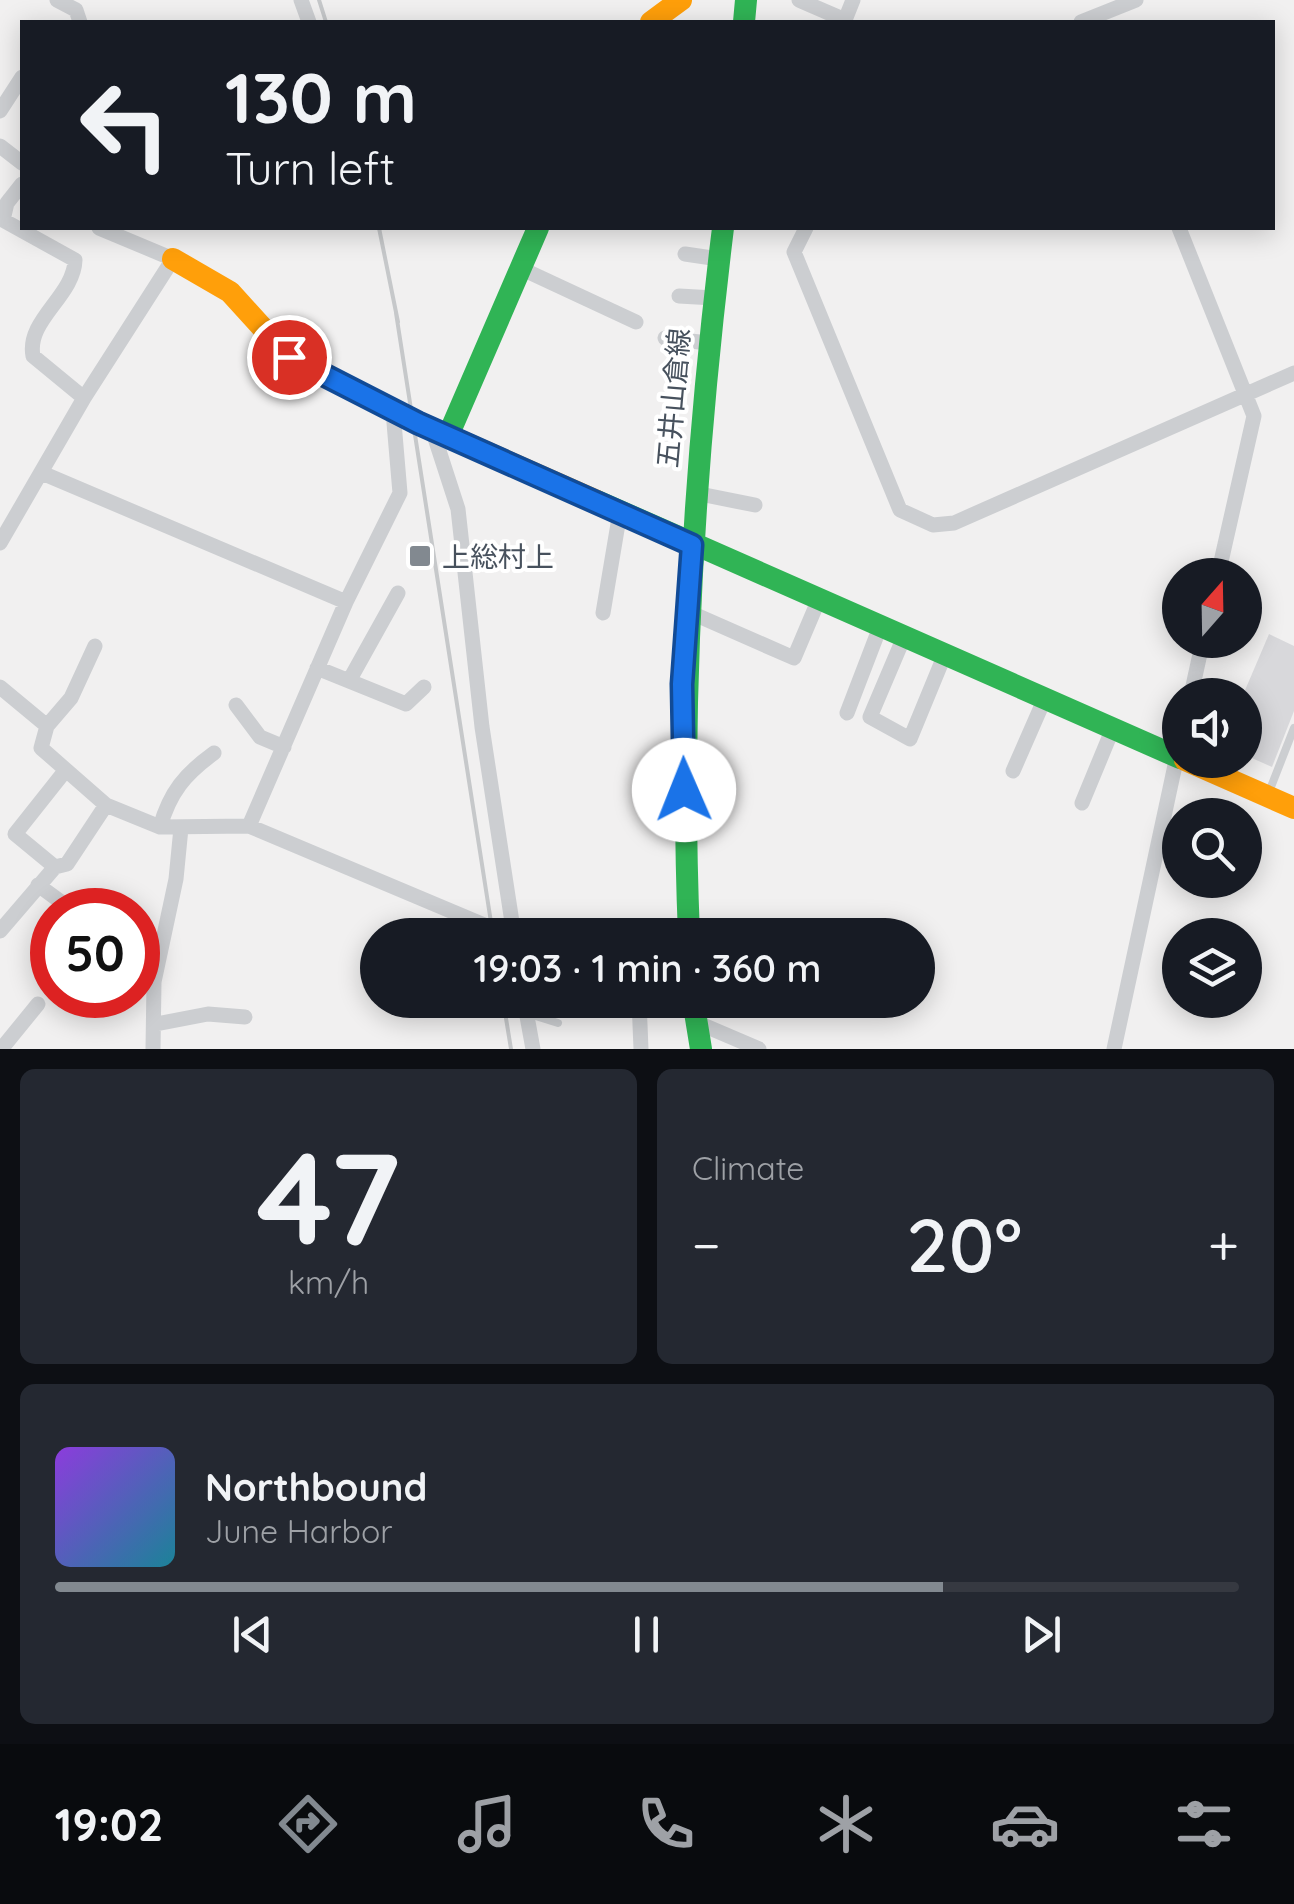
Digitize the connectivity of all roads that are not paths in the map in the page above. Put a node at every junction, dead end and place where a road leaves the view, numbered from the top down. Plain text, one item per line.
1 (57, 0) edge
2 (680, 0) edge
3 (799, 0) edge
4 (853, 0) edge
5 (1136, 0) edge
6 (75, 14) edge
7 (654, 20) edge
8 (1092, 20) edge
9 (20, 79) edge
10 (0, 111) edge
11 (0, 146) edge
12 (20, 161) edge
13 (20, 187) edge
14 (2, 220) edge
15 (20, 230) edge
16 (104, 230) edge
17 (537, 230) edge
18 (723, 230) edge
19 (805, 230) edge
20 (1181, 230) edge
21 (685, 254) dead end
22 (719, 258) junction
23 (173, 259) junction
24 (520, 268) junction
25 (679, 296) dead end
26 (714, 298) junction
27 (636, 322) dead end
28 (665, 338) dead end
29 (708, 343) junction
30 (1294, 373) edge
31 (1248, 393) junction
32 (84, 398) junction
33 (393, 411) junction
34 (440, 432) junction
35 (42, 473) junction
36 (695, 493) junction
37 (756, 505) dead end
38 (620, 512) junction
39 (0, 543) edge
40 (692, 545) junction
41 (1222, 558) edge
42 (398, 594) dead end
43 (818, 598) junction
44 (346, 602) junction
45 (687, 612) junction
46 (603, 613) dead end
47 (880, 627) junction
48 (904, 637) junction
49 (94, 646) dead end
50 (945, 654) junction
51 (317, 668) junction
52 (349, 681) junction
53 (0, 687) edge
54 (424, 687) dead end
55 (1044, 698) junction
56 (236, 705) dead end
57 (847, 714) dead end
58 (47, 726) junction
59 (1113, 728) junction
60 (1294, 728) edge
61 (284, 747) junction
62 (1162, 747) edge
63 (214, 754) dead end
64 (64, 771) junction
65 (1013, 772) dead end
66 (1176, 778) edge
67 (1230, 778) edge
68 (1267, 796) junction
69 (1082, 803) dead end
70 (106, 805) junction
71 (1294, 808) edge
72 (249, 826) junction
73 (160, 828) junction
74 (180, 828) junction
75 (54, 868) junction
76 (38, 885) junction
77 (42, 888) edge
78 (470, 918) edge
79 (509, 918) edge
80 (689, 918) edge
81 (0, 932) edge
82 (30, 1013) edge
83 (244, 1017) dead end
84 (527, 1018) edge
85 (548, 1018) edge
86 (641, 1018) edge
87 (696, 1018) edge
88 (709, 1018) edge
89 (558, 1023) dead end
90 (156, 1024) junction
91 (3, 1045) edge
92 (153, 1049) edge
93 (532, 1049) edge
94 (642, 1049) edge
95 (702, 1049) edge
96 (759, 1049) edge
97 (1114, 1049) edge

1 - 6 street
2 - 7 street
3 - 4 street
5 - 8 street
9 - 10 street
11 - 12 street
13 - 14 street
15 - 32 street
16 - 23 street
17 - 24 street
18 - 22 street, 五井山倉線
19 - 31 street
20 - 31 street
21 - 22 street
22 - 26 street, 五井山倉線
23 - 32 street
23 - 33 street
24 - 27 street
24 - 34 street
25 - 26 street
26 - 29 street, 五井山倉線
28 - 29 street
29 - 36 street, 五井山倉線
30 - 31 street
31 - 41 street
32 - 35 street
33 - 34 street
33 - 44 street
34 - 38 street
34 - 79 street
35 - 39 street
35 - 44 street
36 - 37 street
36 - 40 street, 五井山倉線
38 - 40 street
38 - 46 street
40 - 43 street
40 - 45 street, 五井山倉線
42 - 52 street
43 - 45 street
43 - 47 street
44 - 51 street
45 - 80 street, 五井山倉線
47 - 48 street
47 - 57 street
48 - 50 street
48 - 50 street
49 - 58 street
50 - 55 street
51 - 52 street
51 - 61 street
52 - 54 street
53 - 58 street
55 - 59 street
55 - 65 street
56 - 61 street
58 - 64 street
59 - 62 street
59 - 69 street
60 - 68 lane
61 - 72 street
63 - 73 street
64 - 70 street
64 - 75 street
66 - 97 street
67 - 68 street
68 - 71 street
70 - 73 street
70 - 75 street
72 - 74 street
72 - 78 street
73 - 74 street
74 - 90 street
75 - 76 street
76 - 77 street
76 - 81 street
82 - 91 street
83 - 90 street
84 - 93 street
85 - 89 lane
86 - 94 street
87 - 95 street
88 - 96 street
90 - 92 street

